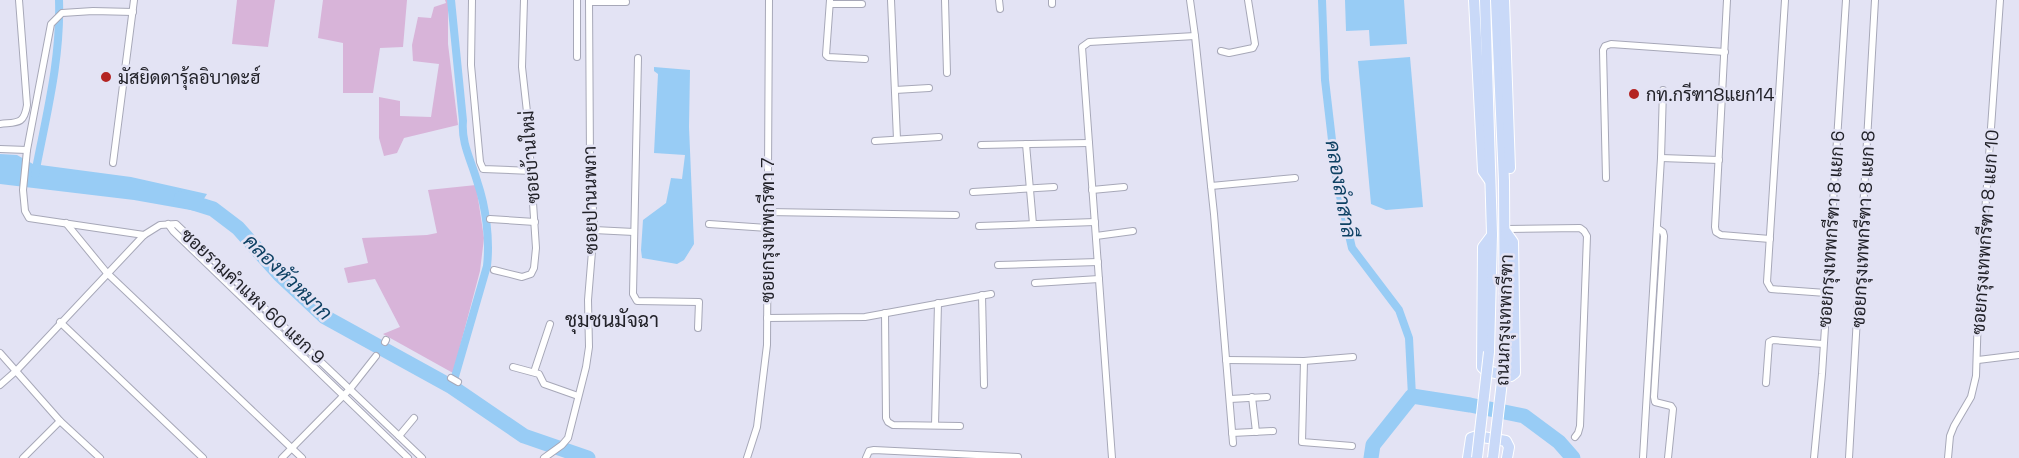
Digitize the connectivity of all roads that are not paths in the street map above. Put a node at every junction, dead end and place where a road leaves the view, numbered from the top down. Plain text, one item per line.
1 (19, 0) edge
2 (134, 0) edge
3 (472, 0) edge
4 (524, 0) edge
5 (578, 0) edge
6 (769, 0) edge
7 (891, 0) edge
8 (945, 0) edge
9 (999, 0) edge
10 (1190, 0) edge
11 (1248, 0) edge
12 (1474, 0) edge
13 (1485, 0) edge
14 (1496, 0) edge
15 (1504, 0) edge
16 (1727, 0) edge
17 (1785, 0) edge
18 (1846, 0) edge
19 (1875, 0) edge
20 (2000, 0) edge
21 (589, 1) edge
22 (626, 2) dead end
23 (830, 2) edge
24 (862, 4) dead end
25 (1000, 9) dead end
26 (133, 12) junction
27 (1195, 36) junction
28 (1221, 51) dead end
29 (1725, 52) junction
30 (577, 57) dead end
31 (638, 58) dead end
32 (865, 59) dead end
33 (947, 73) dead end
34 (929, 88) dead end
35 (895, 90) junction
36 (1663, 90) dead end
37 (0, 124) edge
38 (939, 136) dead end
39 (897, 140) junction
40 (875, 141) dead end
41 (1089, 143) junction
42 (1026, 144) junction
43 (981, 146) dead end
44 (0, 149) edge
45 (27, 153) junction
46 (1661, 158) junction
47 (1719, 160) junction
48 (114, 163) dead end
49 (532, 171) junction
50 (1295, 177) dead end
51 (1606, 177) dead end
52 (1504, 181) junction
53 (1490, 182) junction
54 (1211, 186) junction
55 (1054, 188) dead end
56 (1124, 188) dead end
57 (1030, 189) junction
58 (1092, 190) junction
59 (973, 192) dead end
60 (767, 212) junction
61 (956, 215) dead end
62 (490, 219) dead end
63 (65, 222) junction
64 (535, 222) junction
65 (1095, 222) junction
66 (168, 224) junction
67 (709, 224) dead end
68 (1033, 224) junction
69 (980, 226) dead end
70 (767, 228) junction
71 (1657, 228) junction
72 (594, 230) junction
73 (1506, 230) junction
74 (1134, 231) dead end
75 (634, 232) junction
76 (1492, 234) junction
77 (144, 235) junction
78 (1096, 236) junction
79 (1770, 239) junction
80 (1098, 262) junction
81 (998, 265) dead end
82 (494, 270) dead end
83 (107, 273) junction
84 (1099, 279) junction
85 (1035, 283) dead end
86 (1826, 292) junction
87 (991, 294) dead end
88 (982, 295) junction
89 (938, 303) junction
90 (885, 313) junction
91 (767, 318) junction
92 (60, 322) junction
93 (550, 324) dead end
94 (698, 328) dead end
95 (1823, 344) junction
96 (0, 353) edge
97 (376, 356) dead end
98 (2019, 356) edge
99 (1353, 357) dead end
100 (1226, 360) junction
101 (1978, 360) junction
102 (1304, 361) junction
103 (513, 367) dead end
104 (16, 371) junction
105 (534, 372) junction
106 (451, 378) dead end
107 (458, 382) dead end
108 (1766, 383) dead end
109 (0, 385) edge
110 (984, 385) dead end
111 (350, 389) junction
112 (344, 395) junction
113 (578, 396) junction
114 (1267, 396) dead end
115 (1252, 397) junction
116 (1230, 399) junction
117 (414, 418) dead end
118 (60, 421) junction
119 (935, 425) junction
120 (960, 426) dead end
121 (1273, 431) dead end
122 (1256, 432) junction
123 (1232, 434) junction
124 (399, 436) junction
125 (1575, 437) dead end
126 (1233, 442) dead end
127 (1352, 446) dead end
128 (292, 448) junction
129 (545, 457) edge
130 (1018, 457) edge
131 (23, 458) edge
132 (100, 458) edge
133 (203, 458) edge
134 (282, 458) edge
135 (302, 458) edge
136 (408, 458) edge
137 (422, 458) edge
138 (747, 458) edge
139 (866, 458) edge
140 (1112, 458) edge
141 (1468, 458) edge
142 (1477, 458) edge
143 (1493, 458) edge
144 (1507, 458) edge
145 (1643, 458) edge
146 (1668, 458) edge
147 (1814, 458) edge
148 (1849, 458) edge
149 (1948, 458) edge

1 - 37 street
2 - 26 street
3 - 49 street
4 - 49 street, ซอยบ้านใหม่
5 - 30 street
6 - 60 street, ซอยกรุงเทพกรีฑา 7
7 - 35 street
8 - 33 street
9 - 25 street
10 - 27 street
11 - 28 street
12 - 53 main road, ถนนกรุงเทพกรีฑา
13 - 53 main road, ถนนกรุงเทพกรีฑา
14 - 52 main road, ถนนกรุงเทพกรีฑา
15 - 52 main road, ถนนกรุงเทพกรีฑา
16 - 29 street
17 - 79 street
18 - 86 street, ซอยกรุงเทพกรีฑา 8 แยก 6
19 - 148 street, ซอยกรุงเทพกรีฑา 8 แยก 8
20 - 101 street, ซอยกรุงเทพกรีฑา 8 แยก 10
21 - 22 street
21 - 72 street, ซอยปานนพภา
23 - 24 street
23 - 32 street
26 - 45 street
26 - 48 street
27 - 41 street
27 - 54 street
29 - 47 street
29 - 51 street
31 - 75 street
34 - 35 street
35 - 39 street
36 - 46 street
38 - 39 street
39 - 40 street
41 - 42 street
41 - 58 street
42 - 43 street
42 - 57 street
44 - 45 street
45 - 63 street
46 - 47 street
46 - 71 street
47 - 79 street
49 - 64 street, ซอยบ้านใหม่
50 - 54 street
52 - 73 main road, ถนนกรุงเทพกรีฑา
53 - 76 main road, ถนนกรุงเทพกรีฑา
54 - 100 street
55 - 57 street
56 - 58 street
57 - 59 street
57 - 68 street
58 - 65 street
60 - 61 street
60 - 70 street, ซอยกรุงเทพกรีฑา 7
62 - 64 street
63 - 77 street
63 - 83 street
64 - 82 street, ซอยบ้านใหม่
65 - 68 street
65 - 78 street
66 - 77 street
66 - 111 street, ซอยรามคำแหง 60 แยก 9
66 - 112 street, ซอยรามคำแหง 60 แยก 9
67 - 70 street
68 - 69 street
70 - 91 street, ซอยกรุงเทพกรีฑา 7
71 - 145 street
71 - 146 street
72 - 75 street
72 - 113 street, ซอยปานนพภา
73 - 76 main road
73 - 125 street
73 - 143 main road, ถนนกรุงเทพกรีฑา, bridge
74 - 78 street
75 - 94 street
76 - 142 main road, ถนนกรุงเทพกรีฑา, bridge
77 - 83 street
78 - 80 street
79 - 86 street
80 - 81 street
80 - 84 street
83 - 92 street
83 - 128 street
84 - 85 street
84 - 140 street
86 - 95 street, ซอยกรุงเทพกรีฑา 8 แยก 6
87 - 88 street
88 - 89 street
88 - 110 street
89 - 90 street
89 - 119 street
90 - 91 street
90 - 119 street
91 - 138 street, ซอยกรุงเทพกรีฑา 7
92 - 104 street
92 - 133 street
93 - 105 street
95 - 108 street
95 - 147 street, ซอยกรุงเทพกรีฑา 8 แยก 6
96 - 104 street
97 - 111 street
98 - 101 street
99 - 102 street
100 - 102 street
100 - 116 street
101 - 149 street, ซอยกรุงเทพกรีฑา 8 แยก 10
102 - 127 street
103 - 105 street
104 - 109 street
104 - 118 street
105 - 113 street
106 - 107 street
111 - 112 street
111 - 124 street, ซอยรามคำแหง 60 แยก 9
112 - 128 street
112 - 136 street, ซอยรามคำแหง 60 แยก 9
113 - 129 street, ซอยปานนพภา
114 - 115 street
115 - 116 street
115 - 122 street
116 - 123 street
117 - 124 street
118 - 131 street
118 - 132 street
119 - 120 street
121 - 122 street
122 - 123 street
123 - 126 street
124 - 137 street, ซอยรามคำแหง 60 แยก 9
128 - 134 street
128 - 135 street
130 - 139 street
141 - 144 main road

